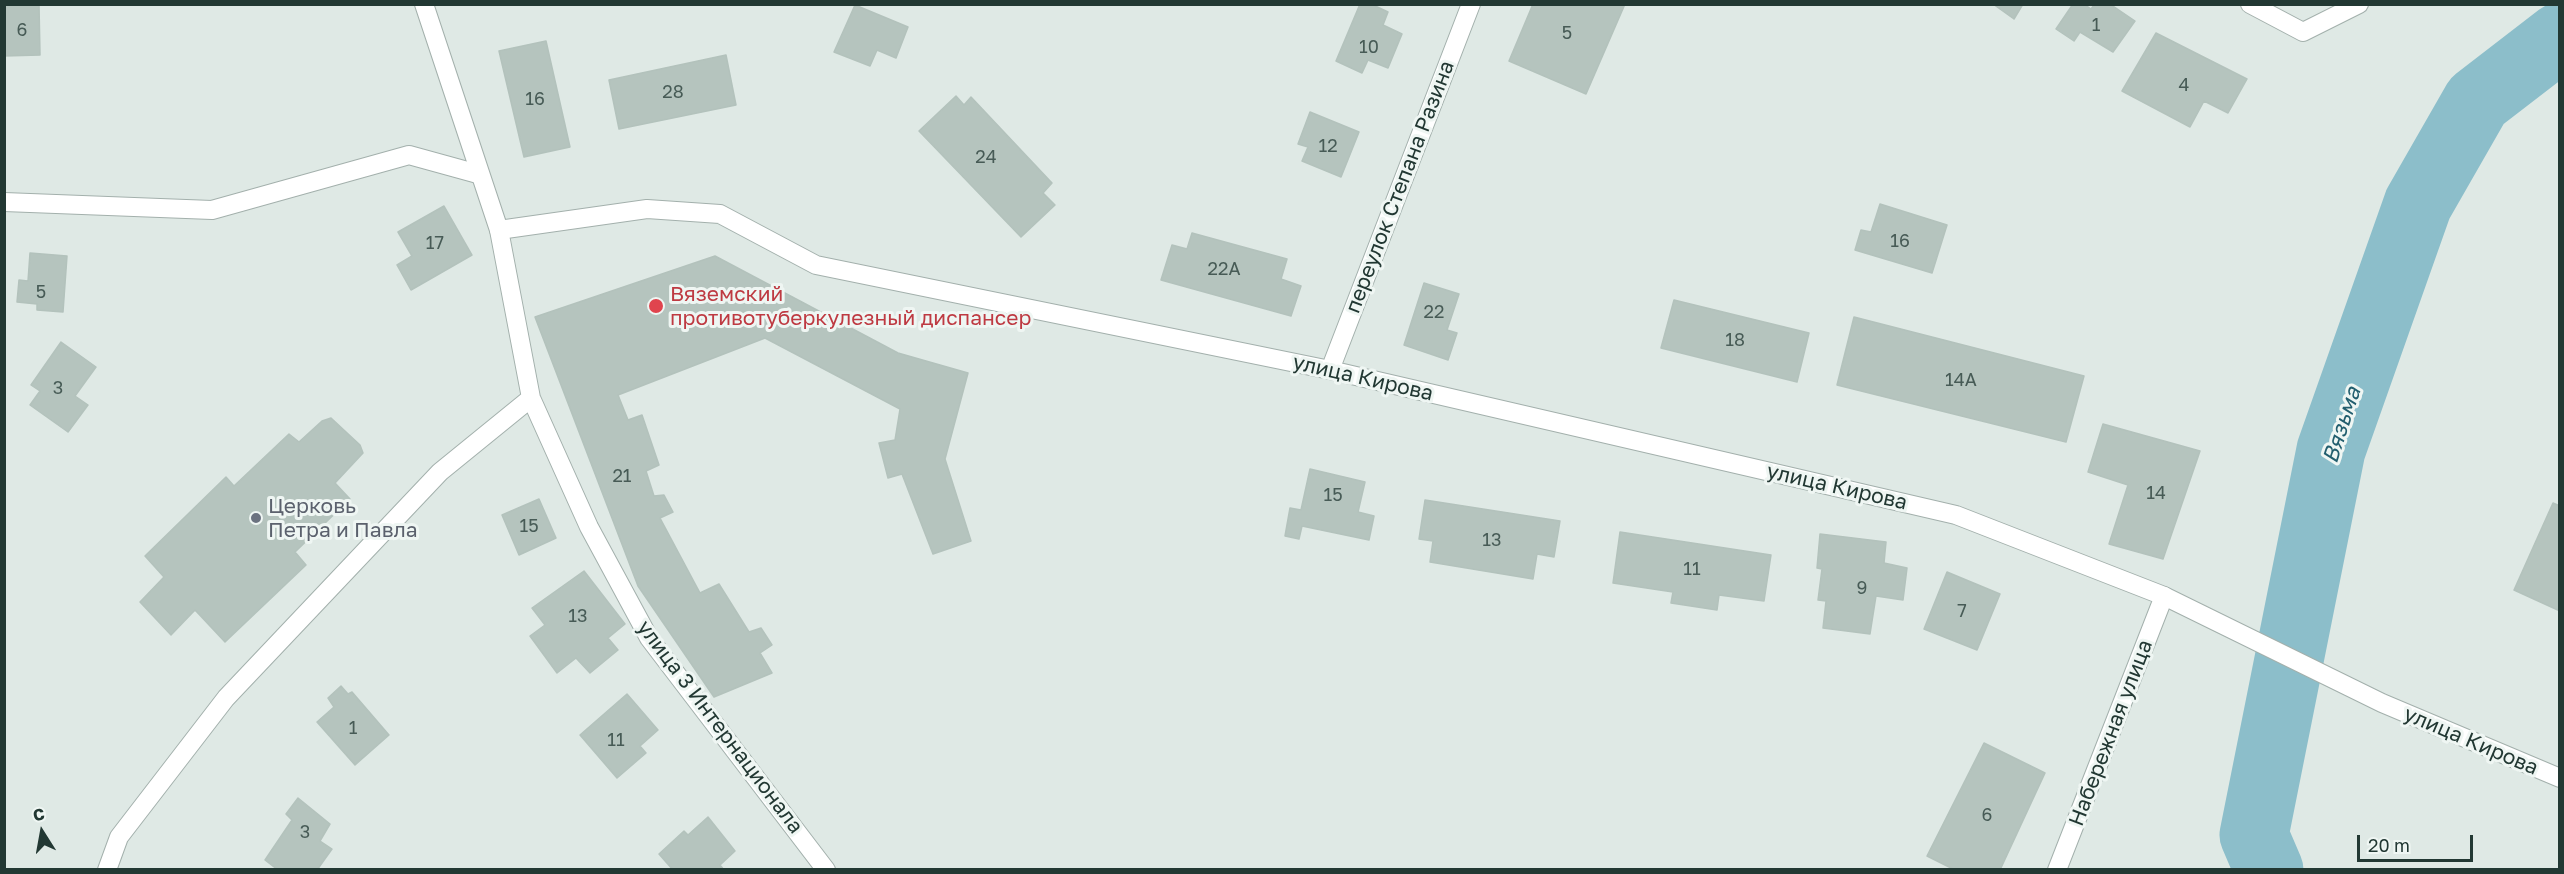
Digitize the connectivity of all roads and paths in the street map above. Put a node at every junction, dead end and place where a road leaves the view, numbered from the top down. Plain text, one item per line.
1 (424, 4) edge
2 (1471, 4) edge
3 (2250, 4) edge
4 (2359, 4) edge
5 (478, 174) junction
6 (4, 202) edge
7 (499, 230) junction
8 (1330, 370) junction
9 (531, 398) junction
10 (2164, 596) junction
11 (2559, 778) edge
12 (107, 870) edge
13 (826, 870) edge
14 (2057, 870) edge

1 - 5 street, улица 3 Интернационала
2 - 8 street, переулок Степана Разина
3 - 4 street
5 - 6 street
5 - 7 street, улица 3 Интернационала
7 - 8 street, улица Кирова
7 - 9 street, улица 3 Интернационала
8 - 10 street, улица Кирова
9 - 12 street
9 - 13 street, улица 3 Интернационала
10 - 11 street, улица Кирова
10 - 14 street, Набережная улица

